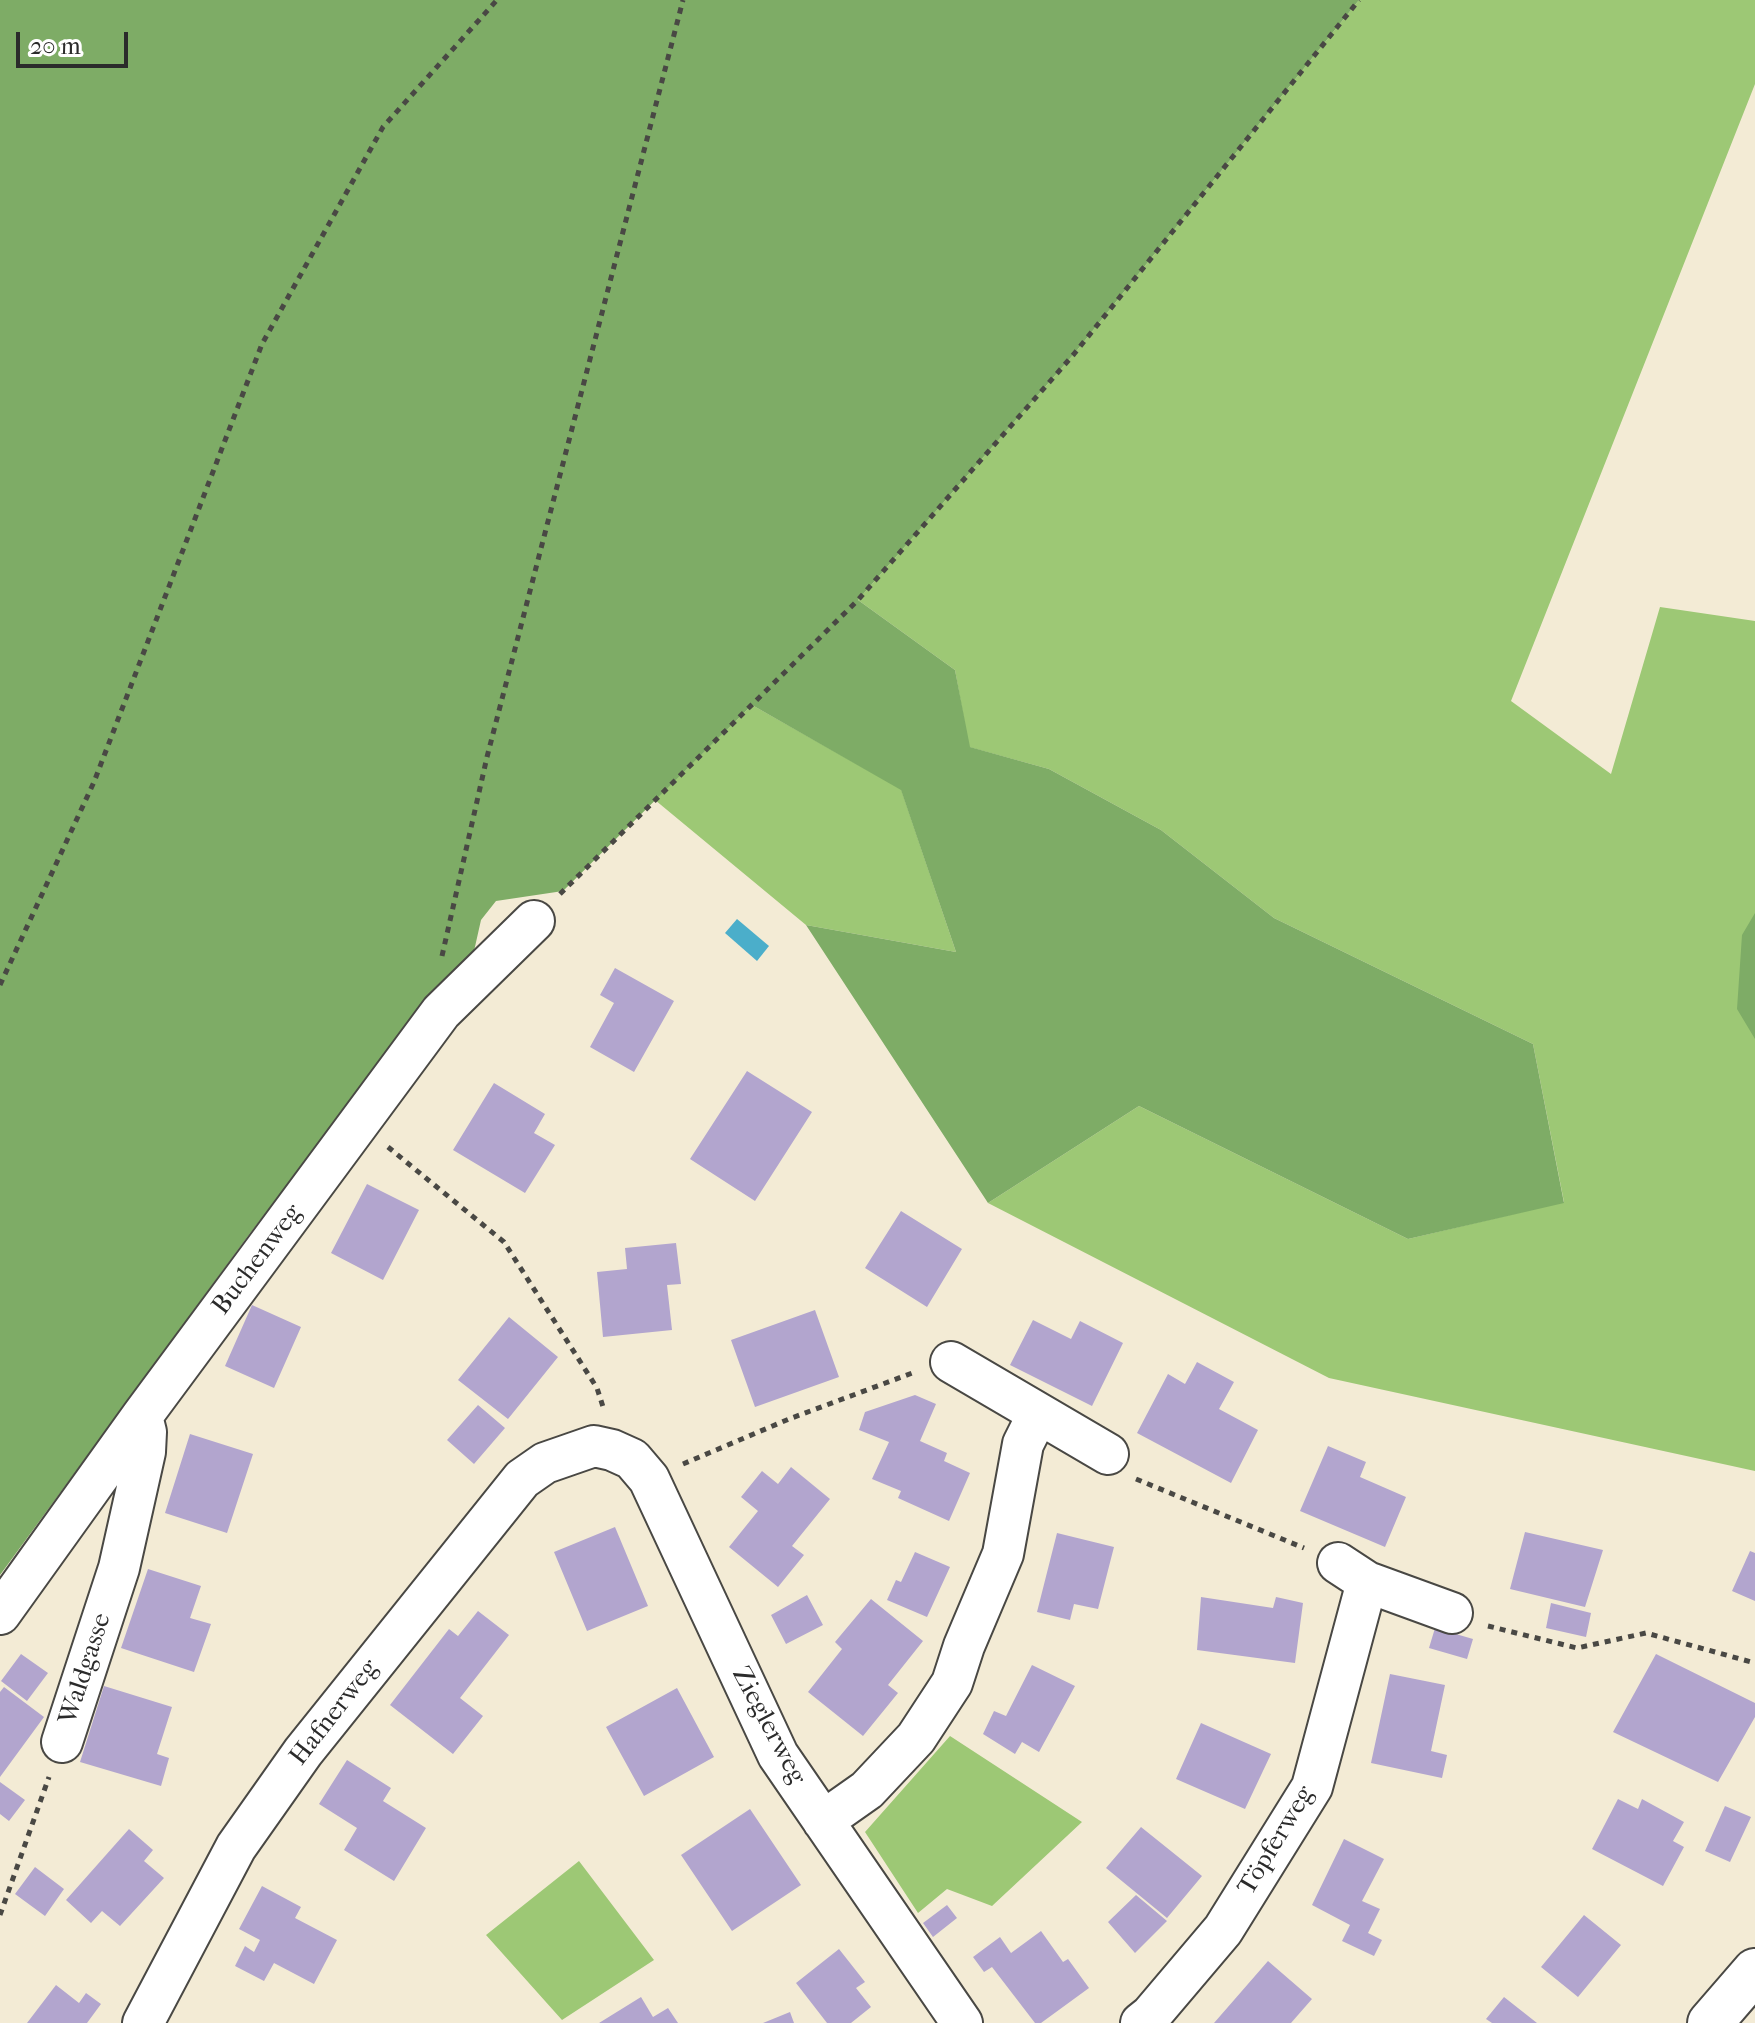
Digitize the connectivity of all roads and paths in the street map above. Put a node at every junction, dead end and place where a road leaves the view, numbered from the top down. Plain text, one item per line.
1 (497, 0) edge
2 (683, 0) edge
3 (1359, 0) edge
4 (534, 921) joint
5 (0, 985) edge
6 (441, 1012) junction
7 (383, 1143) dead end
8 (934, 1367) joint
9 (1038, 1414) junction
10 (142, 1416) junction
11 (596, 1450) junction
12 (1108, 1454) joint
13 (649, 1479) junction
14 (1352, 1572) junction
15 (1452, 1613) dead end
16 (0, 1614) edge
17 (1490, 1626) dead end
18 (1755, 1663) edge
19 (62, 1742) joint
20 (823, 1821) junction
21 (0, 1915) edge
22 (1755, 1971) edge
23 (143, 2023) edge
24 (962, 2023) edge
25 (1141, 2023) edge
26 (1710, 2023) edge

1 - 5 path
2 - 6 path
3 - 4 path
4 - 6 street, Buchenweg
6 - 10 street, Buchenweg
7 - 11 path
8 - 9 street
8 - 13 path
9 - 12 street
9 - 20 street
10 - 16 street, Buchenweg
10 - 19 street, Waldgasse
11 - 13 street, Zieglerweg
11 - 23 street, Hafnerweg
12 - 14 path
13 - 20 street, Zieglerweg
14 - 15 street
14 - 25 street, Töpferweg
17 - 18 path
19 - 21 path, Waldgasse
20 - 24 street, Zieglerweg
22 - 26 street

